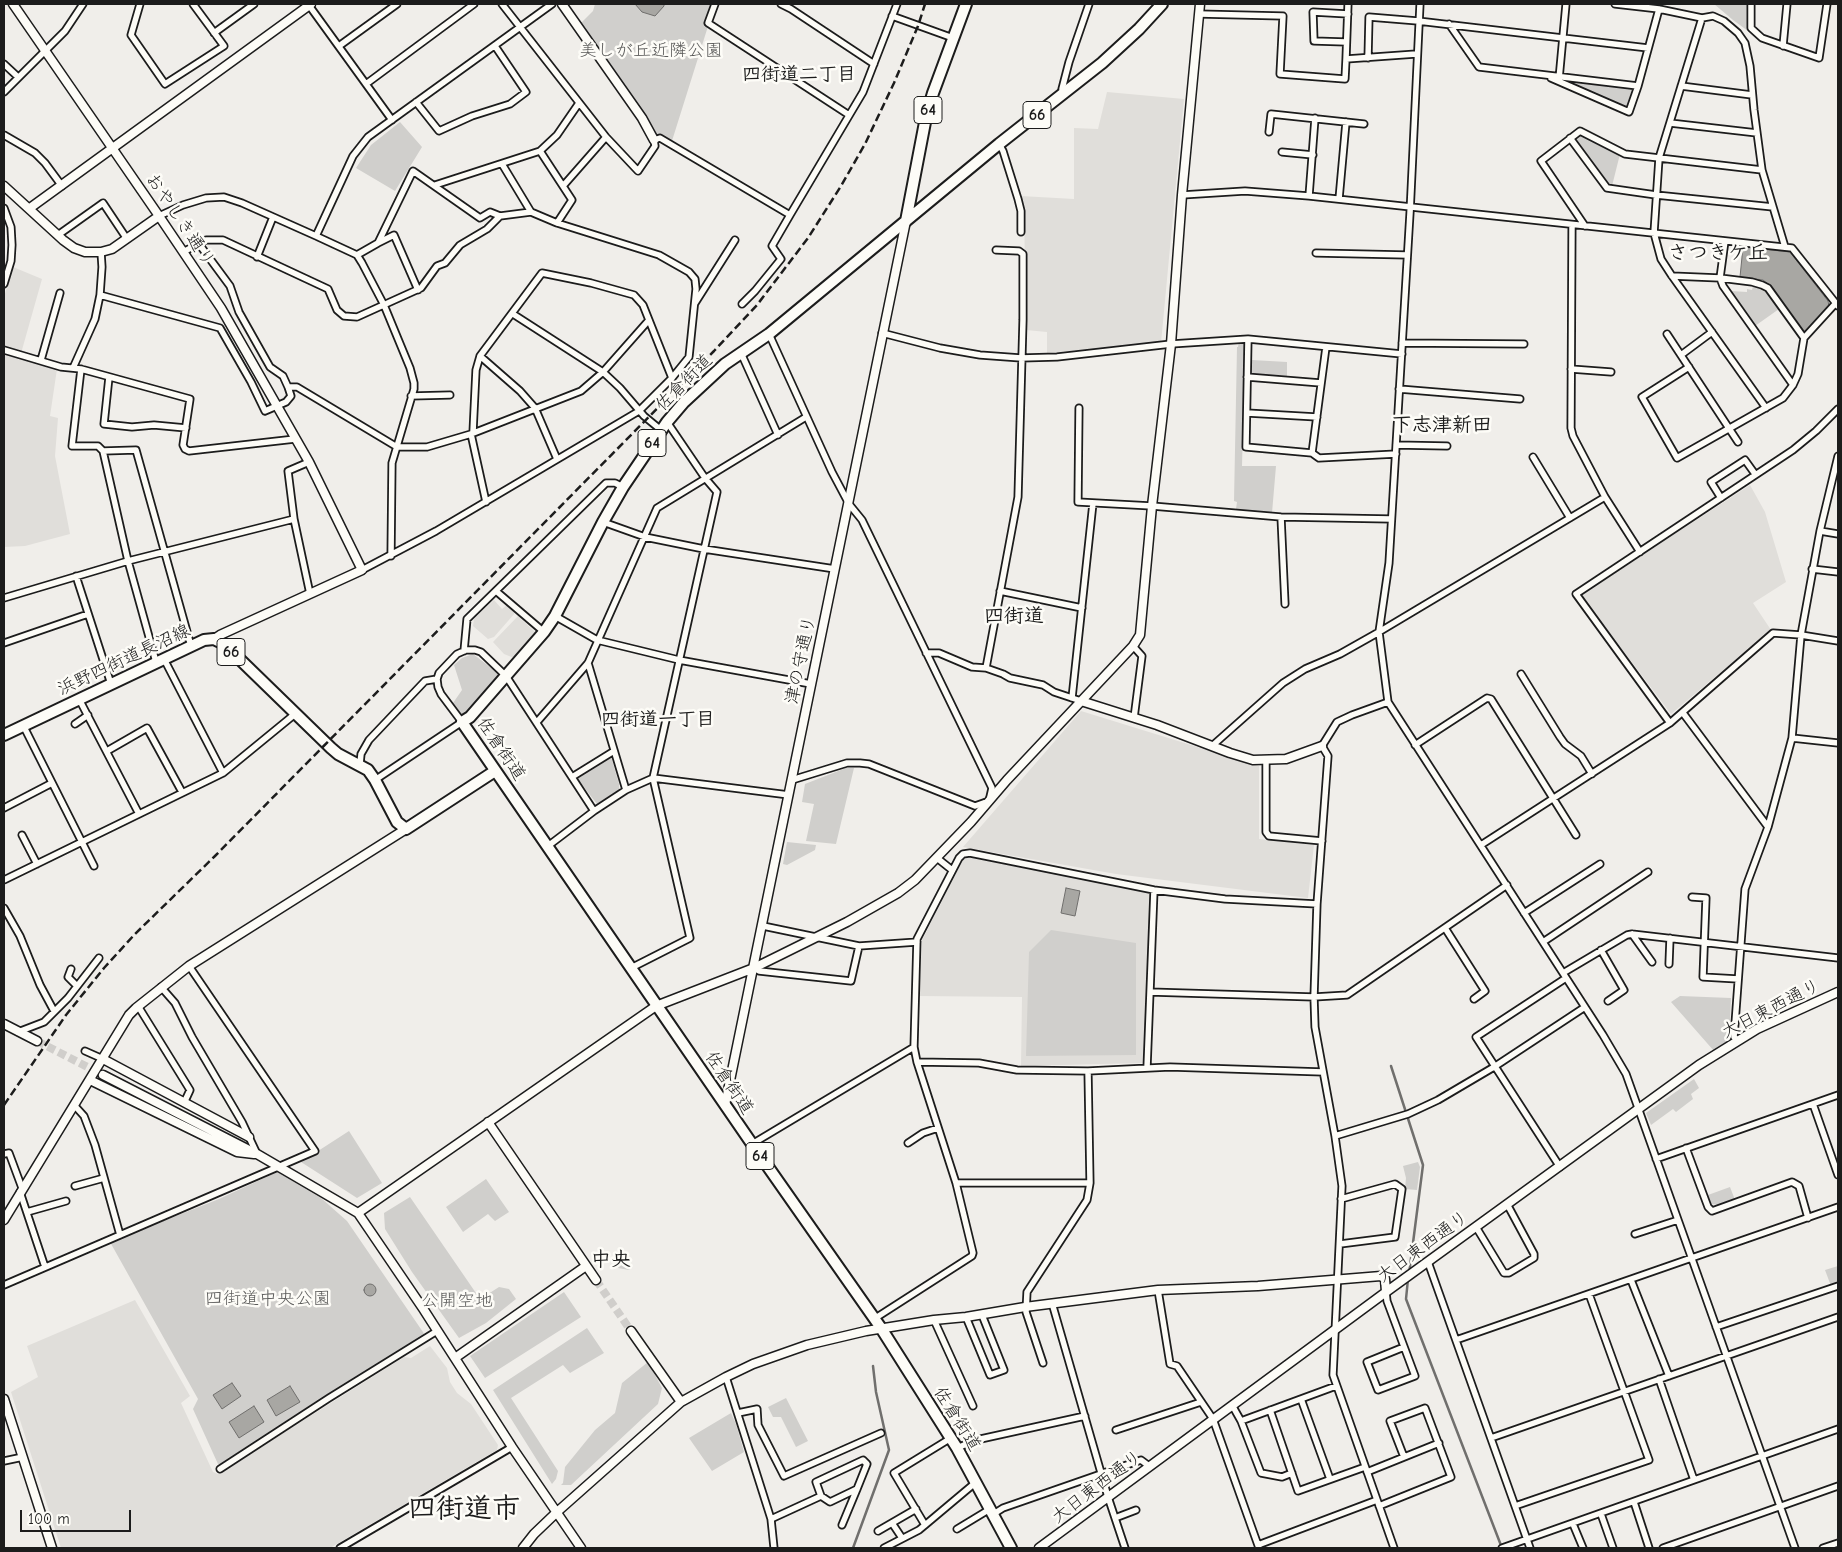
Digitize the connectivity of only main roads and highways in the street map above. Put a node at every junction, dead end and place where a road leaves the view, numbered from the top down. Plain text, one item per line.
1 (966, 4) edge
2 (1162, 4) edge
3 (906, 221) junction
4 (4, 735) edge
5 (496, 771) junction
6 (1011, 1548) edge

1 - 3 main road, 64
2 - 3 main road, 66
3 - 5 main road, 佐倉街道 / 64
4 - 5 main road, 浜野四街道長沼線 / 66
5 - 6 main road, 佐倉街道 / 64

